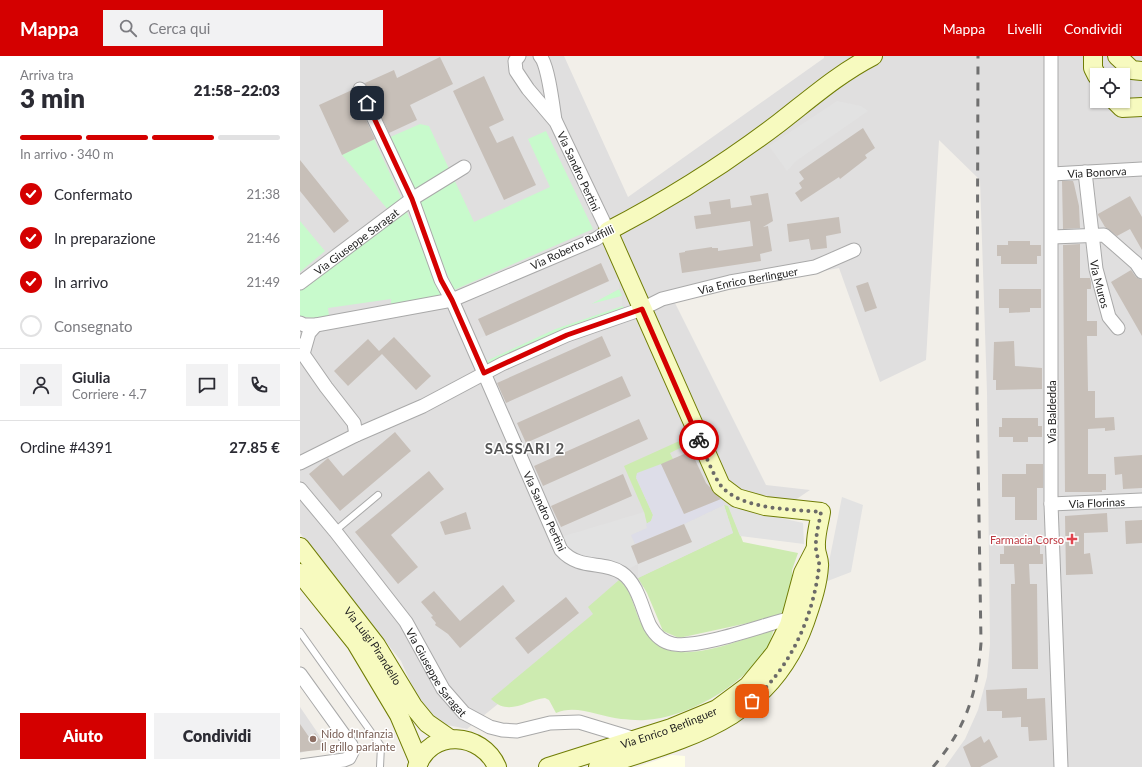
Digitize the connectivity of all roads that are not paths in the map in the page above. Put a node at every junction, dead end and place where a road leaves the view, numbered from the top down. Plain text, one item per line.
1 (519, 56) edge
2 (540, 56) edge
3 (849, 56) edge
4 (873, 56) edge
5 (1051, 56) edge
6 (1093, 56) edge
7 (1117, 56) edge
8 (1135, 65) edge
9 (1094, 68) edge
10 (832, 80) junction
11 (360, 89) dead end
12 (1142, 107) edge
13 (1130, 108) edge
14 (556, 122) junction
15 (464, 167) dead end
16 (1142, 169) edge
17 (1084, 172) junction
18 (1052, 174) junction
19 (412, 199) junction
20 (608, 232) junction
21 (1092, 235) junction
22 (1052, 237) junction
23 (854, 250) dead end
24 (1142, 272) edge
25 (300, 283) edge
26 (452, 300) junction
27 (642, 309) junction
28 (300, 323) edge
29 (316, 325) junction
30 (1118, 328) dead end
31 (302, 349) edge
32 (484, 373) junction
33 (356, 435) junction
34 (300, 463) edge
35 (300, 489) edge
36 (378, 495) dead end
37 (1142, 500) edge
38 (1051, 504) junction
39 (821, 512) joint
40 (335, 531) junction
41 (300, 547) edge
42 (821, 559) junction
43 (300, 573) edge
44 (791, 618) junction
45 (300, 632) edge
46 (300, 674) edge
47 (450, 739) junction
48 (635, 739) junction
49 (418, 765) edge
50 (300, 766) edge
51 (380, 767) edge
52 (497, 767) edge
53 (548, 767) edge
54 (598, 767) edge
55 (1061, 767) edge

1 - 14 street, Via Sandro Pertini
2 - 14 street, Via Sandro Pertini
3 - 10 street, Via Roberto Ruffilli
4 - 10 street, Via Roberto Ruffilli
5 - 18 street, Via Baldedda
6 - 9 street
7 - 8 street
10 - 20 street, Via Roberto Ruffilli
11 - 19 street, Via Giuseppe Saragat
12 - 13 street
14 - 20 street, Via Sandro Pertini
15 - 19 street, Via Giuseppe Saragat
16 - 17 street, Via Bonorva
17 - 18 street, Via Bonorva
17 - 21 street, Via Muros
18 - 22 street, Via Baldedda
19 - 25 street, Via Giuseppe Saragat
19 - 26 street, Via Giuseppe Saragat
20 - 26 street, Via Roberto Ruffilli
20 - 27 street, Via Sandro Pertini
21 - 22 street
21 - 24 street
21 - 30 street, Via Muros
22 - 38 street, Via Baldedda
23 - 27 street, Via Enrico Berlinguer
26 - 29 street, Via Roberto Ruffilli
26 - 32 street, Via Giuseppe Saragat
27 - 32 street
27 - 39 street, Via Sandro Pertini
28 - 29 street, Via Roberto Ruffilli
29 - 31 street
31 - 33 street
32 - 33 street
32 - 44 street, Via Sandro Pertini
33 - 34 street
35 - 40 street, Via Giuseppe Saragat
36 - 40 lane
37 - 38 street, Via Florinas
38 - 55 street, Via Baldedda
39 - 42 street, Via Enrico Berlinguer
40 - 48 street, Via Giuseppe Saragat
41 - 47 street, Via Luigi Pirandello
42 - 44 street, Via Enrico Berlinguer
42 - 54 street, Via Enrico Berlinguer
43 - 49 street, Via Luigi Pirandello
44 - 48 street, Via Enrico Berlinguer
45 - 51 lane
46 - 50 street
47 - 49 street
47 - 52 street
48 - 53 street, Via Enrico Berlinguer

